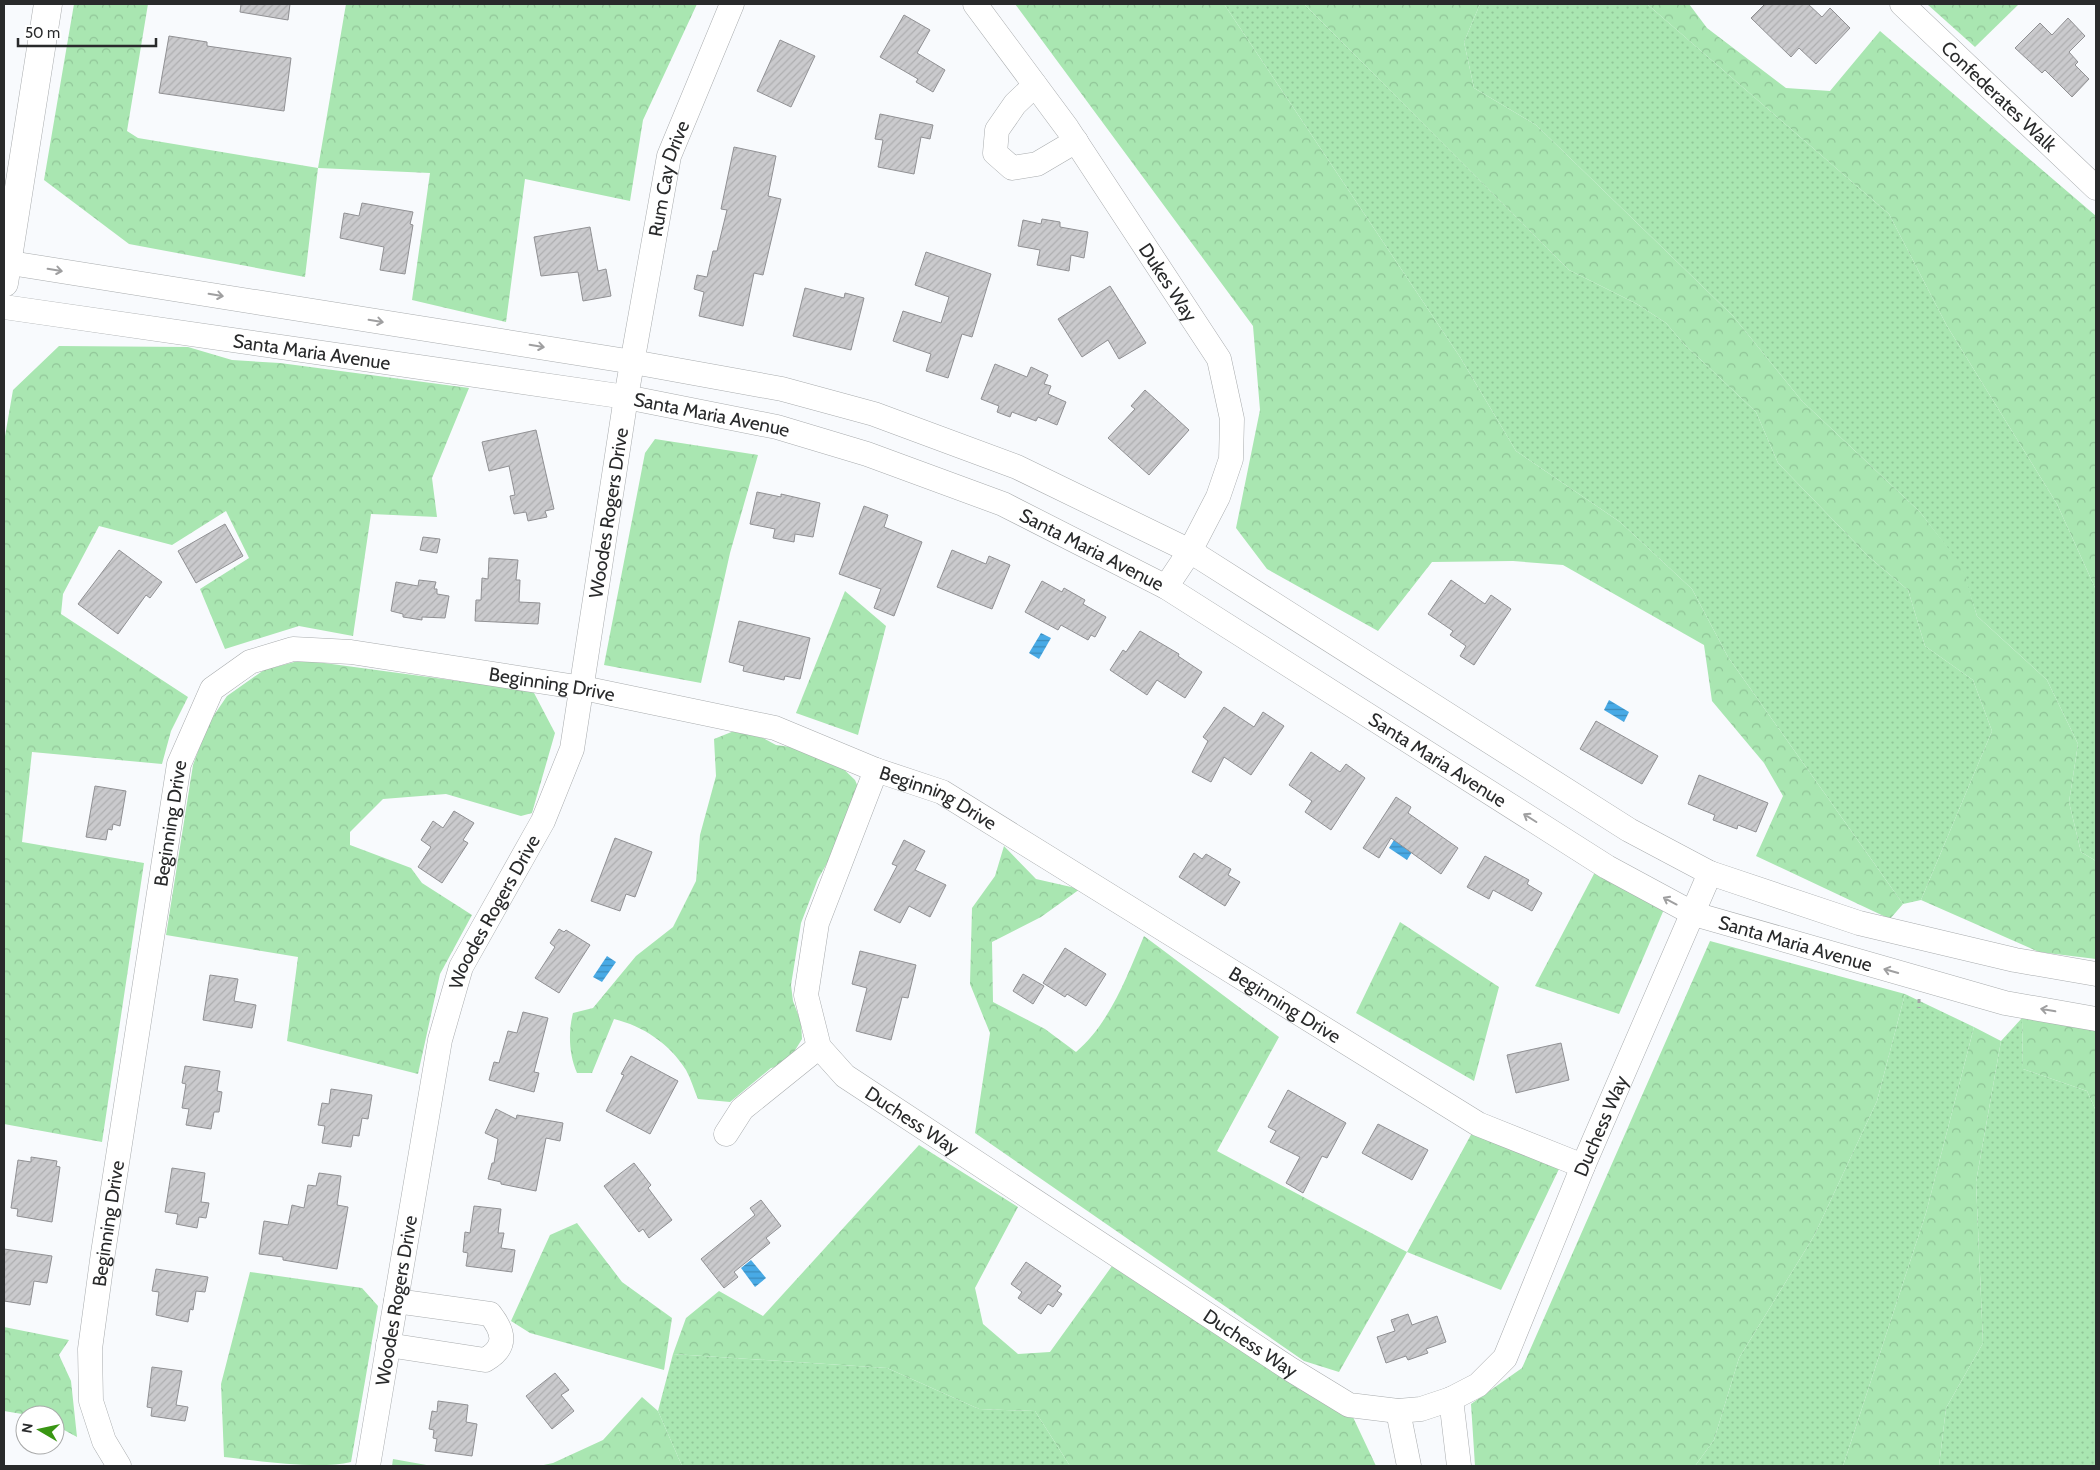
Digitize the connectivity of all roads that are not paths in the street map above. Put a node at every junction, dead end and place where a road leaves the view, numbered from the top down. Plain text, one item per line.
1 (48, 4) edge
2 (732, 4) edge
3 (975, 4) edge
4 (1902, 4) edge
5 (1035, 85) junction
6 (1076, 141) junction
7 (2096, 188) edge
8 (5, 269) edge
9 (4, 307) edge
10 (633, 362) junction
11 (626, 397) junction
12 (1190, 551) junction
13 (1166, 587) junction
14 (583, 688) junction
15 (876, 770) junction
16 (1710, 873) junction
17 (1694, 914) junction
18 (2096, 974) edge
19 (2096, 1019) edge
20 (819, 1047) junction
21 (726, 1134) dead end
22 (1583, 1166) junction
23 (396, 1301) junction
24 (388, 1344) junction
25 (1451, 1399) junction
26 (1398, 1411) junction
27 (120, 1466) edge
28 (368, 1466) edge
29 (1409, 1466) edge
30 (1459, 1466) edge

1 - 8 main road
2 - 10 street, Rum Cay Drive
3 - 5 street, Dukes Way
4 - 7 street, Confederates Walk
5 - 6 street, Dukes Way
5 - 6 street
6 - 12 street, Dukes Way
8 -> 10 street, Santa Maria Avenue
9 - 11 street, Santa Maria Avenue
10 - 11 street, Woodes Rogers Drive
10 - 12 street, Santa Maria Avenue
11 - 13 street, Santa Maria Avenue
11 - 14 street, Woodes Rogers Drive
12 - 13 street, Dukes Way
12 - 16 street, Santa Maria Avenue
17 -> 13 street, Santa Maria Avenue
14 - 15 street, Beginning Drive
14 - 23 street, Woodes Rogers Drive
14 - 27 street, Beginning Drive
15 - 20 street, Duchess Way
15 - 22 street, Beginning Drive
16 - 17 street, Duchess Way
16 - 18 street, Santa Maria Avenue
19 -> 17 street, Santa Maria Avenue
17 - 22 street, Duchess Way
20 - 21 street
20 - 26 street, Duchess Way
22 - 25 street, Duchess Way
23 - 24 street, Woodes Rogers Drive
23 - 24 street
24 - 28 street, Woodes Rogers Drive
25 - 26 street, Duchess Way
25 - 30 street
26 - 29 street

